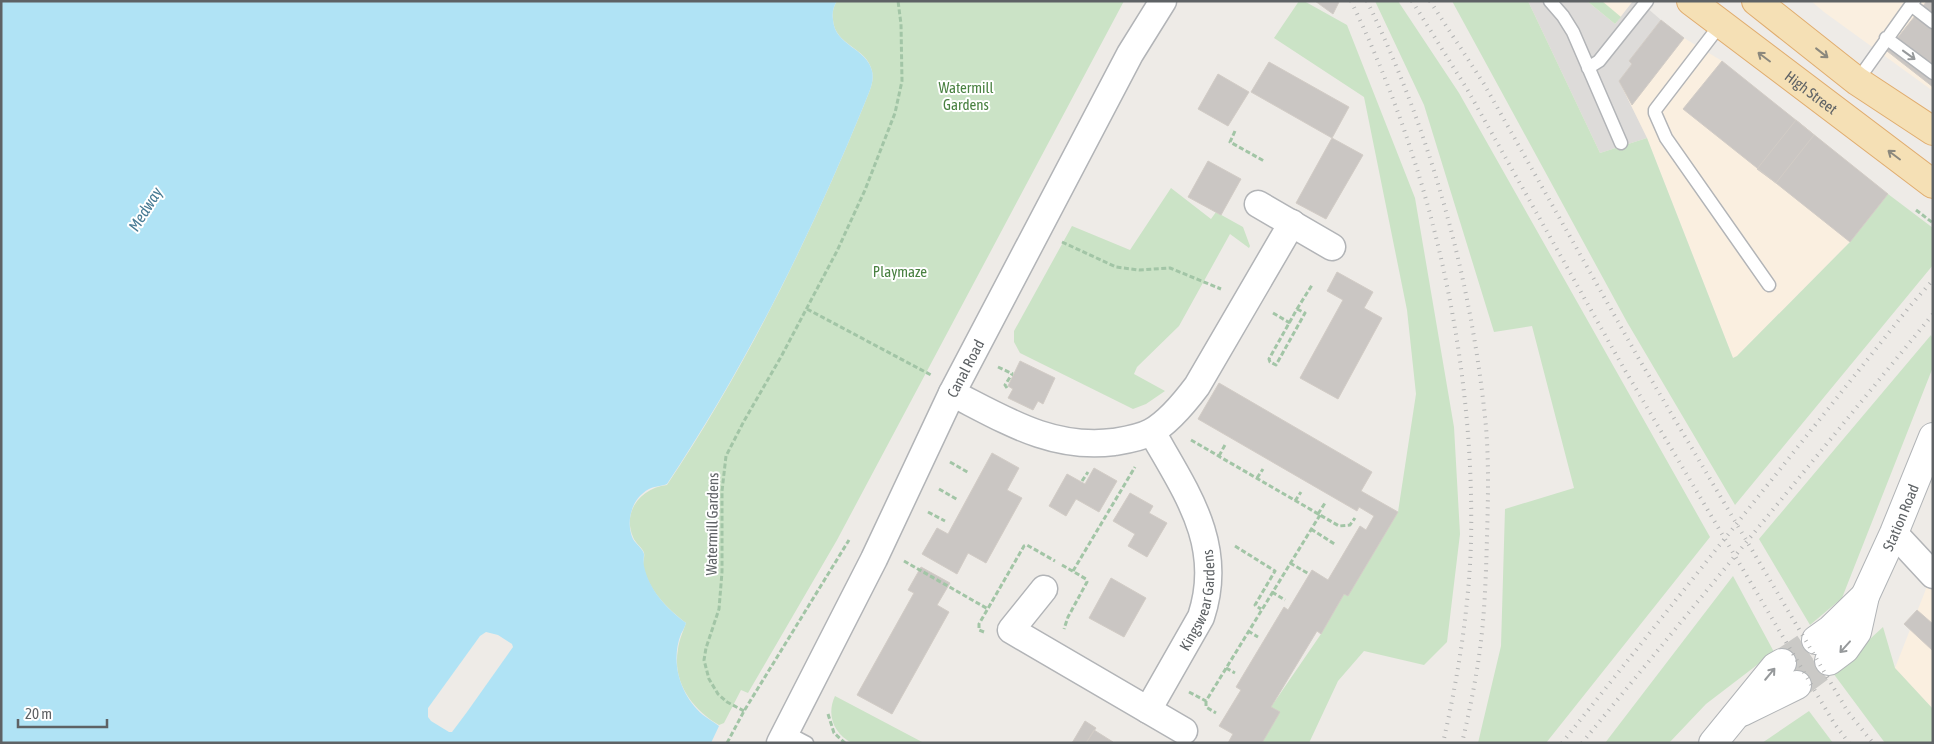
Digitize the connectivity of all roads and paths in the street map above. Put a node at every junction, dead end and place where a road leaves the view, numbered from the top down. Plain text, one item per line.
1 (898, 1) edge
2 (1163, 1) edge
3 (1550, 1) edge
4 (1647, 1) edge
5 (1691, 1) edge
6 (1756, 1) edge
7 (1913, 3) edge
8 (1933, 22) edge
9 (1720, 25) junction
10 (1886, 38) junction
11 (1588, 68) junction
12 (1933, 73) edge
13 (1857, 81) junction
14 (1235, 131) dead end
15 (1933, 131) edge
16 (1621, 143) dead end
17 (1264, 161) dead end
18 (1933, 184) edge
19 (1258, 204) dead end
20 (1292, 224) junction
21 (1037, 230) junction
22 (1332, 247) dead end
23 (1312, 285) dead end
24 (1769, 285) dead end
25 (1258, 306) junction
26 (807, 309) junction
27 (1297, 309) junction
28 (1290, 323) junction
29 (994, 366) dead end
30 (943, 385) junction
31 (1005, 385) dead end
32 (1152, 432) junction
33 (1933, 437) edge
34 (1187, 438) dead end
35 (1226, 444) dead end
36 (1218, 456) junction
37 (944, 459) dead end
38 (1136, 463) dead end
39 (1263, 469) dead end
40 (969, 472) dead end
41 (1257, 478) junction
42 (932, 486) dead end
43 (1301, 492) dead end
44 (958, 500) dead end
45 (1295, 501) junction
46 (1325, 503) dead end
47 (921, 508) dead end
48 (1319, 515) junction
49 (1355, 518) dead end
50 (945, 521) dead end
51 (1310, 530) junction
52 (1894, 533) junction
53 (1230, 543) dead end
54 (1336, 545) dead end
55 (898, 557) dead end
56 (1290, 562) junction
57 (1073, 571) junction
58 (1309, 574) dead end
59 (1933, 575) edge
60 (1044, 589) dead end
61 (1272, 592) junction
62 (1285, 600) dead end
63 (988, 609) junction
64 (1262, 610) junction
65 (1248, 631) junction
66 (989, 635) dead end
67 (1064, 636) dead end
68 (1258, 637) dead end
69 (1823, 650) tunnel mouth
70 (1782, 663) tunnel mouth
71 (1226, 668) junction
72 (1235, 673) dead end
73 (1797, 685) tunnel mouth
74 (1185, 690) dead end
75 (1206, 701) junction
76 (1148, 710) junction
77 (744, 711) dead end
78 (1216, 713) dead end
79 (1736, 714) junction
80 (1187, 733) dead end
81 (791, 739) edge
82 (1713, 743) edge

1 - 26 path, Watermill Gardens
2 - 21 street, Canal Road
3 - 11 lane
4 - 11 lane
5 - 9 main road, High Street
6 -> 13 main road
7 - 8 lane
7 - 10 lane
18 -> 9 main road, High Street
9 - 24 lane
10 -> 12 lane
10 - 13 lane
11 - 16 lane
13 - 15 main road
14 - 17 path
19 - 20 street
20 - 22 street
20 - 25 street
21 - 25 path
21 - 30 street, Canal Road
23 - 27 path
25 - 28 path
25 - 32 street
26 - 30 path
26 - 77 path, Watermill Gardens
27 - 28 path
27 - 28 path
29 - 31 path
30 - 32 street
30 - 81 street, Canal Road
32 - 76 street, Kingswear Gardens
33 - 52 main road, Station Road
34 - 36 path
35 - 36 path
36 - 41 path
37 - 40 path
38 - 57 path
39 - 41 path
41 - 45 path
42 - 44 path
43 - 45 path
45 - 48 path
46 - 48 path
47 - 50 path
48 - 49 path
48 - 51 path
51 - 54 path
51 - 56 path
52 - 59 street
52 - 69 main road, Station Road
53 - 64 path
55 - 63 path
56 - 58 path
56 - 61 path
57 - 63 path
57 - 67 path
60 - 76 street
61 - 62 path
61 - 64 path
63 - 66 path
64 - 65 path
65 - 68 path
65 - 71 path
79 -> 70 main road
71 - 72 path
71 - 75 path
73 - 79 main road
74 - 75 path
75 - 78 path
76 - 80 street
79 - 82 main road

